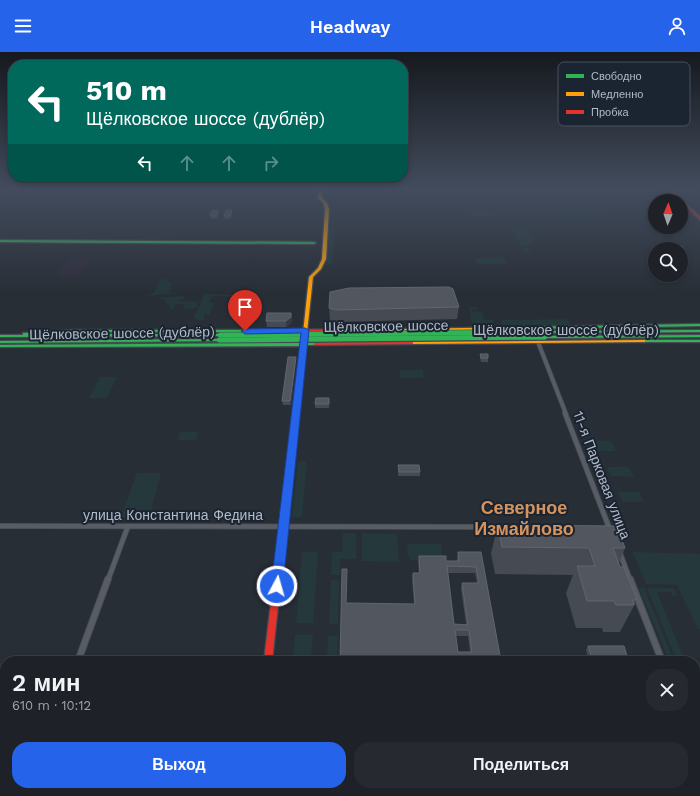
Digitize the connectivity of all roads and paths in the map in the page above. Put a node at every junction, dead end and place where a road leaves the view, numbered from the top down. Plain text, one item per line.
1 (326, 224) edge
2 (0, 241) edge
3 (314, 243) dead end
4 (305, 330) junction
5 (341, 330) junction
6 (700, 332) edge
7 (2, 336) edge
8 (220, 338) junction
9 (700, 341) edge
10 (0, 342) edge
11 (44, 342) junction
12 (538, 342) junction
13 (650, 342) junction
14 (304, 344) junction
15 (342, 344) junction
16 (104, 345) junction
17 (0, 346) edge
18 (0, 526) edge
19 (128, 526) junction
20 (284, 526) junction
21 (512, 527) edge
22 (613, 537) edge
23 (617, 546) edge
24 (80, 656) edge
25 (269, 656) edge
26 (660, 656) edge

1 - 4 main road
2 - 3 main road
4 - 5 main road, Щёлковское шоссе (дублёр)
4 - 7 main road, Щёлковское шоссе (дублёр)
4 - 14 main road
5 - 6 main road, Щёлковское шоссе (дублёр)
5 - 15 main road
6 - 8 main road, Щёлковское шоссе, bridge
6 - 13 main road
7 - 8 main road, Щёлковское шоссе
8 - 11 main road, Щёлковское шоссе
9 - 13 main road, Щёлковское шоссе (дублёр)
10 - 11 main road, Щёлковское шоссе
11 - 16 main road
12 - 13 main road, Щёлковское шоссе (дублёр)
12 - 15 main road, Щёлковское шоссе (дублёр)
12 - 22 street, 11-я Парковая улица
14 - 15 main road, Щёлковское шоссе (дублёр)
14 - 16 main road, Щёлковское шоссе (дублёр)
14 - 20 main road
16 - 17 main road, Щёлковское шоссе (дублёр)
18 - 19 street, улица Константина Федина
19 - 20 street, улица Константина Федина
19 - 24 street
20 - 21 street, улица Константина Федина
20 - 25 main road
23 - 26 street, 11-я Парковая улица

